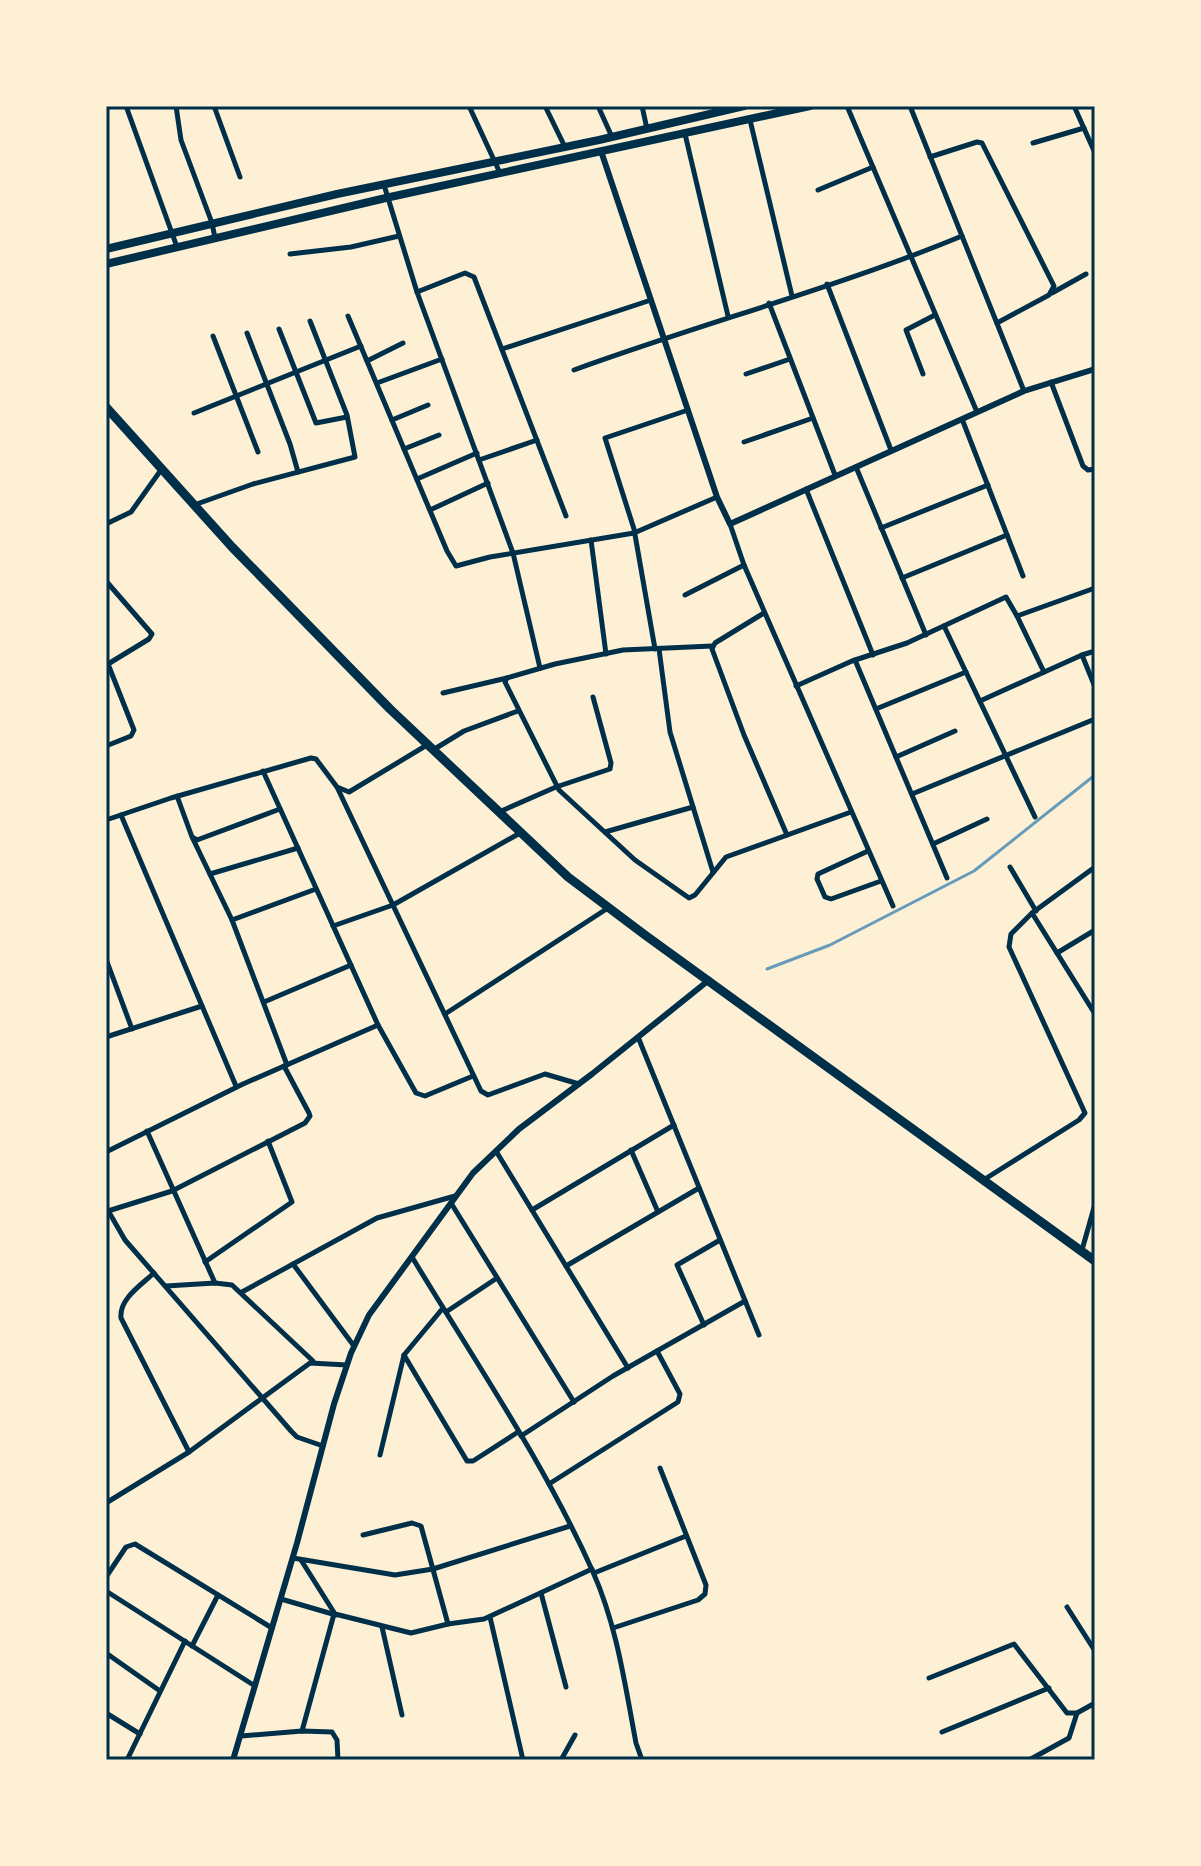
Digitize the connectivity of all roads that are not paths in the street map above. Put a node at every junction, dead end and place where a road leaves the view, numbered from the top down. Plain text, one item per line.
1 (126, 106) edge
2 (176, 106) edge
3 (214, 106) edge
4 (469, 106) edge
5 (545, 106) edge
6 (598, 106) edge
7 (642, 106) edge
8 (744, 106) edge
9 (810, 106) edge
10 (847, 106) edge
11 (910, 106) edge
12 (1074, 106) edge
13 (719, 109) edge
14 (750, 119) junction
15 (1084, 128) junction
16 (647, 129) junction
17 (685, 133) junction
18 (612, 137) junction
19 (1033, 143) dead end
20 (565, 147) junction
21 (601, 151) junction
22 (1095, 153) edge
23 (930, 157) junction
24 (496, 161) junction
25 (873, 167) junction
26 (500, 173) junction
27 (240, 177) dead end
28 (384, 184) junction
29 (818, 190) dead end
30 (388, 198) junction
31 (212, 223) junction
32 (173, 233) junction
33 (400, 236) junction
34 (962, 236) junction
35 (215, 238) junction
36 (138, 241) junction
37 (177, 247) junction
38 (106, 249) edge
39 (290, 254) dead end
40 (140, 256) junction
41 (911, 257) junction
42 (106, 264) edge
43 (1086, 274) dead end
44 (827, 284) junction
45 (417, 292) junction
46 (1052, 293) junction
47 (792, 296) junction
48 (651, 300) junction
49 (769, 303) junction
50 (935, 315) junction
51 (348, 316) dead end
52 (728, 316) junction
53 (310, 321) dead end
54 (997, 323) junction
55 (279, 329) dead end
56 (247, 333) dead end
57 (213, 336) dead end
58 (663, 337) junction
59 (403, 343) dead end
60 (361, 346) junction
61 (502, 349) junction
62 (442, 359) junction
63 (790, 359) junction
64 (326, 360) junction
65 (367, 361) junction
66 (1095, 369) edge
67 (574, 370) dead end
68 (296, 372) junction
69 (746, 374) dead end
70 (923, 374) dead end
71 (1051, 382) junction
72 (377, 383) junction
73 (267, 384) junction
74 (1024, 391) junction
75 (236, 396) junction
76 (428, 405) dead end
77 (106, 407) edge
78 (688, 410) junction
79 (977, 412) junction
80 (194, 413) dead end
81 (347, 417) junction
82 (813, 418) junction
83 (962, 419) junction
84 (392, 420) junction
85 (439, 435) dead end
86 (537, 440) junction
87 (744, 442) dead end
88 (404, 449) junction
89 (891, 450) junction
90 (258, 452) dead end
91 (478, 457) junction
92 (855, 466) junction
93 (1095, 469) edge
94 (161, 470) junction
95 (833, 470) junction
96 (298, 472) junction
97 (417, 479) junction
98 (488, 483) junction
99 (988, 485) junction
100 (805, 488) junction
101 (717, 497) junction
102 (193, 505) junction
103 (430, 510) junction
104 (566, 516) dead end
105 (728, 522) junction
106 (106, 524) edge
107 (881, 528) junction
108 (634, 531) junction
109 (1007, 535) junction
110 (591, 540) junction
111 (513, 553) junction
112 (744, 565) junction
113 (1023, 576) dead end
114 (902, 578) junction
115 (106, 581) edge
116 (1095, 588) edge
117 (685, 595) dead end
118 (764, 613) junction
119 (1017, 616) junction
120 (944, 626) junction
121 (926, 635) junction
122 (712, 646) junction
123 (657, 649) junction
124 (1095, 651) edge
125 (606, 654) junction
126 (873, 655) junction
127 (1082, 655) junction
128 (855, 660) junction
129 (540, 668) junction
130 (966, 672) junction
131 (1044, 672) junction
132 (507, 678) junction
133 (796, 686) junction
134 (1095, 687) edge
135 (443, 693) dead end
136 (593, 697) dead end
137 (980, 701) junction
138 (876, 709) junction
139 (518, 711) junction
140 (1095, 719) edge
141 (955, 731) dead end
142 (106, 746) edge
143 (430, 747) junction
144 (1005, 755) junction
145 (896, 757) junction
146 (263, 771) junction
147 (337, 787) junction
148 (556, 787) junction
149 (912, 794) junction
150 (177, 796) junction
151 (693, 807) junction
152 (280, 809) junction
153 (499, 812) junction
154 (851, 812) junction
155 (121, 815) junction
156 (1035, 817) dead end
157 (987, 819) dead end
158 (106, 820) edge
159 (521, 832) junction
160 (605, 832) junction
161 (787, 835) junction
162 (193, 839) junction
163 (933, 844) junction
164 (298, 848) junction
165 (868, 851) junction
166 (1010, 867) dead end
167 (1095, 867) edge
168 (713, 872) junction
169 (210, 874) junction
170 (947, 878) dead end
171 (881, 881) junction
172 (316, 889) junction
173 (393, 905) junction
174 (893, 906) dead end
175 (608, 908) junction
176 (1034, 912) junction
177 (232, 920) junction
178 (333, 926) junction
179 (1095, 930) edge
180 (1057, 953) junction
181 (106, 959) edge
182 (351, 965) junction
183 (709, 980) junction
184 (263, 1002) junction
185 (202, 1006) junction
186 (1093, 1006) edge
187 (445, 1014) junction
188 (1095, 1014) edge
189 (378, 1025) junction
190 (132, 1029) junction
191 (106, 1037) edge
192 (638, 1037) junction
193 (286, 1065) junction
194 (473, 1076) junction
195 (579, 1084) junction
196 (236, 1087) junction
197 (674, 1125) junction
198 (147, 1131) junction
199 (268, 1141) junction
200 (631, 1150) junction
201 (496, 1151) junction
202 (106, 1152) edge
203 (983, 1180) junction
204 (699, 1188) junction
205 (172, 1191) junction
206 (453, 1199) junction
207 (1095, 1204) edge
208 (107, 1209) edge
209 (532, 1210) junction
210 (658, 1212) junction
211 (1094, 1214) edge
212 (720, 1240) junction
213 (1081, 1251) junction
214 (411, 1255) junction
215 (1095, 1261) edge
216 (205, 1262) junction
217 (293, 1264) junction
218 (566, 1266) junction
219 (154, 1273) junction
220 (497, 1278) junction
221 (215, 1283) junction
222 (165, 1286) junction
223 (242, 1292) junction
224 (745, 1301) junction
225 (444, 1310) junction
226 (704, 1325) junction
227 (759, 1335) dead end
228 (354, 1346) junction
229 (657, 1351) junction
230 (404, 1355) junction
231 (314, 1362) junction
232 (347, 1365) junction
233 (628, 1368) junction
234 (262, 1398) junction
235 (574, 1402) junction
236 (520, 1434) junction
237 (323, 1446) junction
238 (189, 1452) junction
239 (380, 1455) dead end
240 (660, 1468) dead end
241 (549, 1484) junction
242 (106, 1503) edge
243 (570, 1526) junction
244 (363, 1535) dead end
245 (686, 1536) junction
246 (293, 1558) junction
247 (301, 1560) junction
248 (433, 1569) junction
249 (593, 1571) junction
250 (106, 1577) edge
251 (106, 1591) edge
252 (541, 1593) junction
253 (218, 1595) junction
254 (281, 1599) junction
255 (1067, 1607) dead end
256 (336, 1615) junction
257 (490, 1617) junction
258 (448, 1624) junction
259 (382, 1627) junction
260 (272, 1628) junction
261 (613, 1628) junction
262 (185, 1641) junction
263 (192, 1646) junction
264 (1095, 1651) edge
265 (106, 1653) edge
266 (929, 1678) dead end
267 (255, 1686) junction
268 (566, 1687) dead end
269 (1049, 1688) junction
270 (160, 1691) junction
271 (1095, 1703) edge
272 (106, 1713) edge
273 (1077, 1713) junction
274 (402, 1715) dead end
275 (302, 1731) junction
276 (942, 1732) dead end
277 (140, 1734) junction
278 (575, 1735) dead end
279 (241, 1736) junction
280 (127, 1760) edge
281 (233, 1760) edge
282 (338, 1760) edge
283 (523, 1760) edge
284 (561, 1760) edge
285 (642, 1760) edge
286 (1029, 1760) edge

1 - 32 street
2 - 31 street
3 - 27 street
4 - 24 street
5 - 20 street
6 - 18 street
7 - 16 street
8 - 13 main road
9 - 14 main road
10 - 25 street
11 - 23 street
12 - 15 street
13 - 16 main road
14 - 17 main road
14 - 47 street
15 - 19 street
15 - 22 street
16 - 18 main road
17 - 21 main road
17 - 52 street
18 - 20 main road
20 - 24 main road
21 - 26 main road
21 - 48 street
23 - 34 street
23 - 46 street
24 - 26 street
24 - 28 main road
25 - 29 street
25 - 41 street
26 - 30 main road
28 - 30 street
28 - 31 main road
30 - 33 street
30 - 35 main road
31 - 32 main road
31 - 35 street
32 - 36 main road
32 - 37 street
33 - 39 street
33 - 45 street
34 - 41 street
34 - 54 street
35 - 37 main road
36 - 38 main road
36 - 40 main road
37 - 40 main road
40 - 42 main road
41 - 44 street
41 - 50 street
43 - 46 street
44 - 47 street
44 - 89 street
45 - 61 street
45 - 62 street
46 - 54 street
47 - 49 street
48 - 58 street
48 - 61 street
49 - 52 street
49 - 63 street
50 - 70 street
50 - 79 street
51 - 60 street
52 - 58 street
53 - 64 street
54 - 74 street
55 - 68 street
56 - 73 street
57 - 75 street
58 - 67 street
58 - 78 street
59 - 65 street
60 - 64 street
60 - 65 street
61 - 86 street
62 - 72 street
62 - 91 street
63 - 69 street
63 - 82 street
64 - 68 street
64 - 81 street
65 - 72 street
66 - 71 street
68 - 73 street
68 - 81 street
71 - 74 street
71 - 93 street
72 - 84 street
73 - 75 street
73 - 96 street
74 - 79 street
75 - 80 street
75 - 90 street
76 - 84 street
77 - 94 highway
78 - 101 street
78 - 108 street
79 - 83 street
81 - 96 street
82 - 87 street
82 - 95 street
83 - 89 street
83 - 99 street
84 - 88 street
85 - 88 street
86 - 91 street
86 - 104 street
88 - 97 street
89 - 92 street
91 - 97 street
91 - 98 street
92 - 95 street
92 - 107 street
94 - 102 highway
94 - 106 street
95 - 100 street
96 - 102 street
97 - 103 street
98 - 103 street
98 - 111 street
99 - 107 street
99 - 109 street
100 - 105 street
100 - 126 street
101 - 105 street
101 - 108 street
102 - 143 highway
103 - 111 street
105 - 112 street
107 - 114 street
108 - 110 street
108 - 123 street
109 - 113 street
109 - 114 street
110 - 111 street
110 - 125 street
111 - 129 street
112 - 117 street
112 - 118 street
114 - 121 street
115 - 142 street
116 - 119 street
118 - 122 street
118 - 133 street
119 - 120 street
119 - 131 street
120 - 121 street
120 - 130 street
121 - 126 street
122 - 123 street
122 - 161 street
123 - 125 street
123 - 151 street
124 - 127 street
125 - 129 street
126 - 128 street
127 - 131 street
127 - 134 street
128 - 133 street
128 - 138 street
129 - 132 street
130 - 137 street
130 - 138 street
131 - 137 street
132 - 135 street
132 - 139 street
133 - 154 street
136 - 148 street
137 - 144 street
138 - 145 street
139 - 143 street
139 - 148 street
140 - 144 street
141 - 145 street
143 - 147 street
143 - 153 highway
144 - 149 street
144 - 156 street
145 - 149 street
146 - 147 street
146 - 150 street
146 - 152 street
147 - 173 street
148 - 153 street
148 - 160 street
149 - 163 street
150 - 155 street
150 - 162 street
151 - 160 street
151 - 168 street
152 - 162 street
152 - 164 street
153 - 159 highway
154 - 161 street
154 - 165 street
155 - 158 street
155 - 185 street
157 - 163 street
159 - 173 street
159 - 175 highway
160 - 168 street
161 - 168 street
162 - 169 street
163 - 170 street
164 - 169 street
164 - 172 street
165 - 171 street
165 - 171 street
166 - 176 street
167 - 176 street
169 - 177 street
171 - 174 street
172 - 177 street
172 - 178 street
173 - 178 street
173 - 187 street
175 - 183 highway
175 - 187 street
176 - 180 street
176 - 203 street
177 - 184 street
178 - 182 street
179 - 180 street
180 - 186 street
181 - 190 street
182 - 184 street
182 - 189 street
183 - 192 street
183 - 203 highway
184 - 193 street
185 - 190 street
185 - 196 street
186 - 188 street
187 - 194 street
189 - 193 street
189 - 194 street
190 - 191 street
192 - 195 street
192 - 197 street
193 - 196 street
193 - 199 street
194 - 195 street
195 - 201 street
196 - 198 street
197 - 200 street
197 - 204 street
198 - 202 street
198 - 205 street
199 - 205 street
199 - 216 street
200 - 209 street
200 - 210 street
201 - 206 street
201 - 209 street
203 - 213 highway
204 - 210 street
204 - 212 street
205 - 208 street
205 - 216 street
206 - 214 street
206 - 217 street
206 - 220 street
207 - 211 street
208 - 219 street
209 - 218 street
210 - 218 street
211 - 213 street
212 - 224 street
212 - 226 street
213 - 215 highway
214 - 225 street
214 - 228 street
216 - 221 street
217 - 223 street
217 - 228 street
218 - 233 street
219 - 222 street
219 - 238 street
220 - 225 street
220 - 235 street
221 - 222 street
221 - 223 street
222 - 234 street
223 - 231 street
224 - 226 street
224 - 227 street
225 - 230 street
225 - 236 street
226 - 229 street
228 - 232 street
229 - 233 street
229 - 241 street
230 - 236 street
230 - 239 street
231 - 232 street
231 - 234 street
232 - 237 street
233 - 235 street
234 - 237 street
234 - 238 street
235 - 236 street
236 - 241 street
237 - 246 street
238 - 242 street
240 - 245 street
241 - 243 street
243 - 248 street
243 - 249 street
244 - 248 street
245 - 249 street
245 - 261 street
246 - 247 street
246 - 254 street
247 - 248 street
247 - 256 street
248 - 258 street
249 - 252 street
249 - 261 street
250 - 253 street
251 - 262 street
252 - 257 street
252 - 268 street
253 - 260 street
253 - 263 street
254 - 256 street
254 - 260 street
255 - 264 street
256 - 259 street
256 - 275 street
257 - 258 street
257 - 283 street
258 - 259 street
259 - 274 street
260 - 267 street
261 - 285 street
262 - 263 street
262 - 270 street
263 - 267 street
265 - 270 street
266 - 269 street
267 - 279 street
269 - 273 street
269 - 276 street
270 - 277 street
271 - 273 street
272 - 277 street
273 - 286 street
275 - 279 street
275 - 282 street
277 - 280 street
278 - 284 street
279 - 281 street

